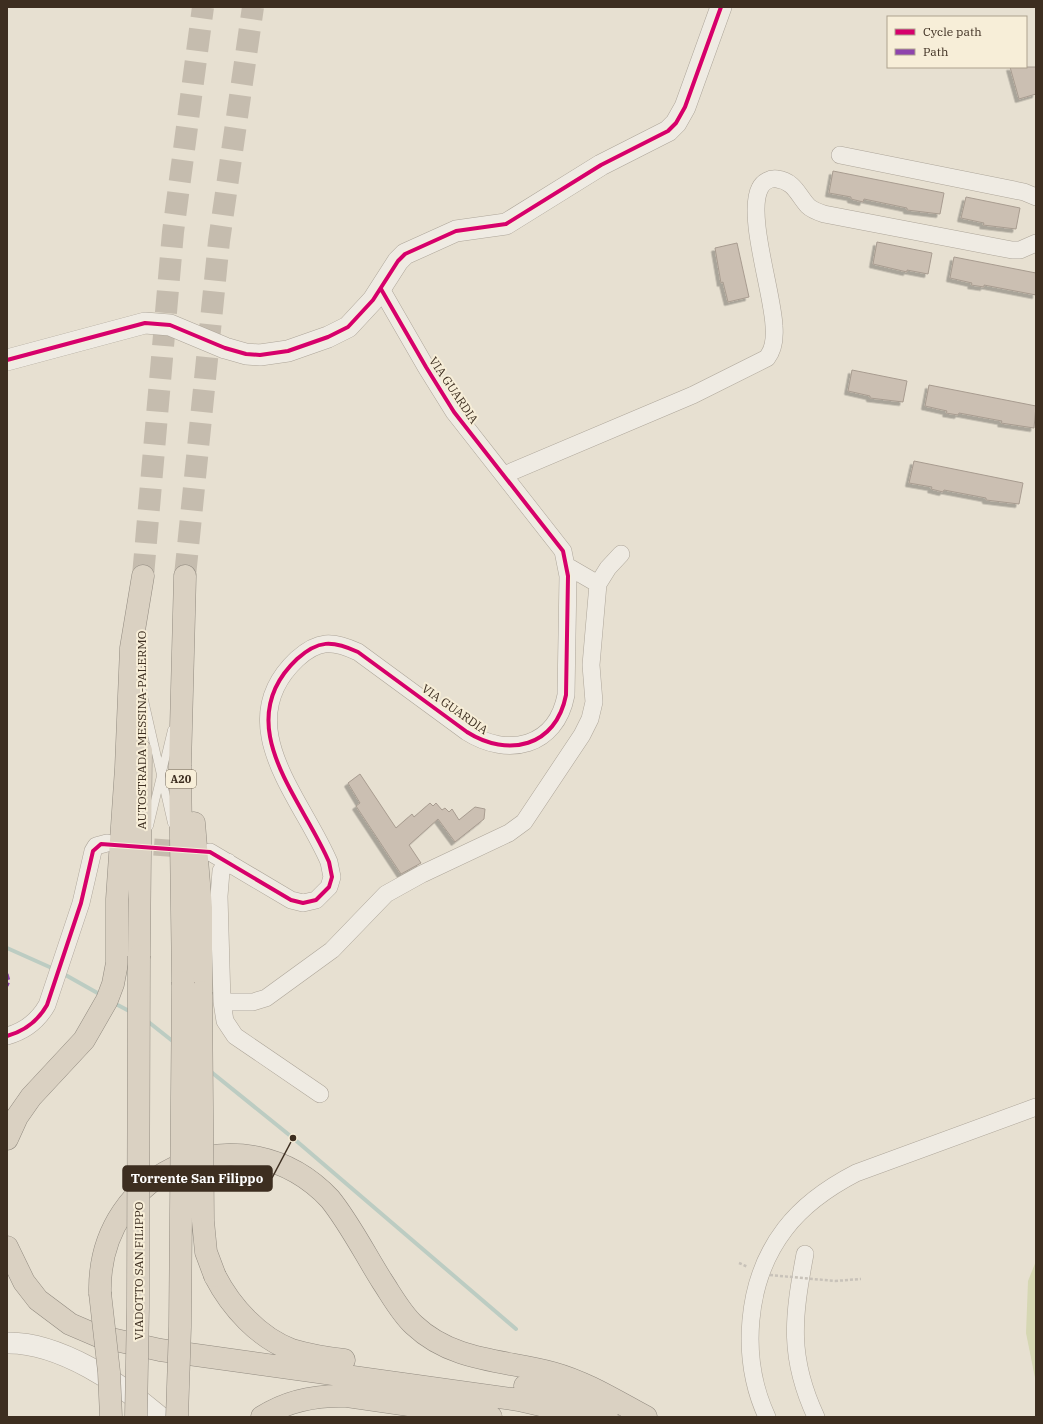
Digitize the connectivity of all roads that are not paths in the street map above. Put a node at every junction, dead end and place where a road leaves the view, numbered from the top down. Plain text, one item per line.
1 (721, 7) edge
2 (840, 155) dead end
3 (1036, 196) edge
4 (1036, 243) edge
5 (381, 289) junction
6 (7, 360) edge
7 (504, 475) junction
8 (621, 554) dead end
9 (567, 566) junction
10 (185, 576) tunnel mouth
11 (598, 584) junction
12 (184, 620) junction
13 (141, 687) junction
14 (182, 689) junction
15 (161, 776) junction
16 (107, 843) dead end
17 (210, 852) tunnel mouth
18 (228, 862) junction
19 (140, 864) junction
20 (182, 865) junction
21 (140, 956) joint
22 (192, 987) junction
23 (222, 1002) junction
24 (7, 1036) edge
25 (320, 1094) dead end
26 (1036, 1107) edge
27 (7, 1139) edge
28 (7, 1247) edge
29 (805, 1254) dead end
30 (7, 1343) edge
31 (111, 1417) edge
32 (136, 1417) edge
33 (160, 1417) edge
34 (177, 1417) edge
35 (262, 1417) edge
36 (491, 1417) edge
37 (570, 1417) edge
38 (607, 1417) edge
39 (646, 1417) edge
40 (767, 1417) edge
41 (816, 1417) edge

1 - 5 street
2 - 3 street
4 - 7 street
5 - 6 street
5 - 7 street, VIA GUARDIA
7 - 9 street, VIA GUARDIA
8 - 11 street
9 - 11 street
9 - 18 street, VIA GUARDIA
10 - 12 highway, A20
11 - 23 street
12 - 14 highway, A20
12 - 22 highway
13 - 15 lane
13 - 19 highway, AUTOSTRADA MESSINA-PALERMO
13 - 27 highway, AUTOSTRADA MESSINA-PALERMO
14 - 15 lane
14 - 20 highway, A20
15 - 19 lane
15 - 20 lane
16 - 24 street
17 - 18 street, VIA GUARDIA
18 - 23 street
19 - 21 highway, AUTOSTRADA MESSINA-PALERMO
20 - 22 highway, A20
21 - 32 highway, VIADOTTO SAN FILIPPO, bridge
22 - 34 highway, A20, bridge
22 - 38 highway, bridge
23 - 25 street
26 - 40 street
28 - 37 highway
29 - 41 street
30 - 33 street
31 - 39 highway, bridge
35 - 36 highway

